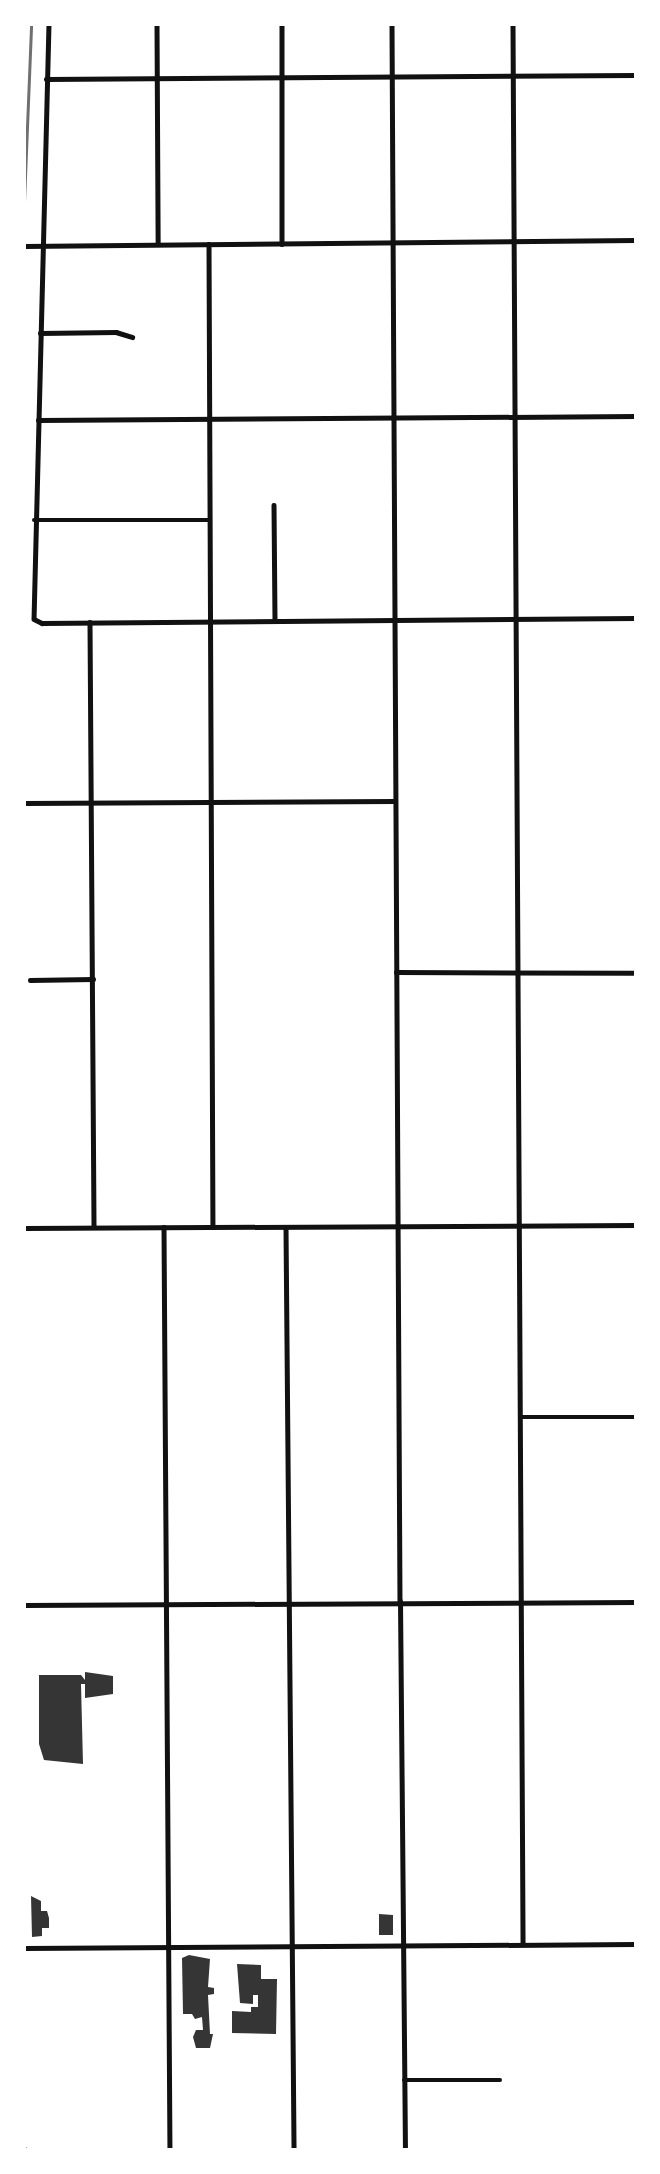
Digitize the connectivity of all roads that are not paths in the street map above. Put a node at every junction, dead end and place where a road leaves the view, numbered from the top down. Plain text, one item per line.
1 (49, 24) edge
2 (157, 24) edge
3 (282, 24) edge
4 (391, 24) edge
5 (513, 24) edge
6 (635, 75) edge
7 (513, 76) junction
8 (392, 77) junction
9 (157, 78) junction
10 (282, 78) junction
11 (46, 79) junction
12 (635, 240) edge
13 (394, 243) junction
14 (514, 243) junction
15 (158, 244) junction
16 (209, 244) junction
17 (282, 244) junction
18 (24, 246) edge
19 (42, 246) junction
20 (40, 333) junction
21 (132, 337) dead end
22 (635, 416) edge
23 (394, 417) junction
24 (515, 417) junction
25 (210, 420) junction
26 (38, 421) junction
27 (274, 505) dead end
28 (34, 520) junction
29 (210, 520) junction
30 (516, 618) junction
31 (635, 618) edge
32 (394, 619) junction
33 (210, 620) junction
34 (275, 620) junction
35 (90, 622) junction
36 (396, 801) junction
37 (211, 802) junction
38 (24, 803) edge
39 (92, 803) junction
40 (518, 971) junction
41 (396, 972) junction
42 (635, 972) edge
43 (30, 979) dead end
44 (93, 979) junction
45 (519, 1225) junction
46 (635, 1225) edge
47 (397, 1226) junction
48 (94, 1227) junction
49 (164, 1227) junction
50 (213, 1227) junction
51 (286, 1227) junction
52 (24, 1228) edge
53 (520, 1417) junction
54 (635, 1417) edge
55 (400, 1601) junction
56 (521, 1601) junction
57 (635, 1602) edge
58 (166, 1604) junction
59 (290, 1604) junction
60 (24, 1605) edge
61 (523, 1944) junction
62 (635, 1944) edge
63 (168, 1946) junction
64 (404, 1946) junction
65 (292, 1947) junction
66 (24, 1948) edge
67 (404, 2080) junction
68 (500, 2080) dead end
69 (170, 2150) edge
70 (294, 2150) edge
71 (405, 2150) edge

1 - 11 street
2 - 9 street
3 - 10 street
4 - 8 street
5 - 7 street
6 - 7 street
7 - 8 street
7 - 14 street
8 - 10 street
8 - 13 street
9 - 10 street
9 - 11 street
9 - 15 street
10 - 17 street
11 - 19 street
12 - 14 street
13 - 14 street
13 - 17 street
13 - 23 street
14 - 24 street
15 - 16 street
15 - 19 street
16 - 17 street
16 - 25 street
18 - 19 street
19 - 20 street
20 - 21 street
20 - 26 street
22 - 24 street
23 - 24 street
23 - 25 street
23 - 32 street
24 - 30 street
25 - 26 street
25 - 29 street
26 - 28 street
27 - 34 street
28 - 29 street
28 - 35 street
29 - 33 street
30 - 31 street
30 - 32 street
30 - 40 street
32 - 34 street
32 - 36 street
33 - 34 street
33 - 35 street
33 - 37 street
35 - 39 street
36 - 37 street
36 - 41 street
37 - 39 street
37 - 50 street
38 - 39 street
39 - 44 street
40 - 41 street
40 - 42 street
40 - 45 street
41 - 47 street
43 - 44 street
44 - 48 street
45 - 46 street
45 - 47 street
45 - 53 street
47 - 51 street
47 - 55 street
48 - 49 street
48 - 52 street
49 - 50 street
49 - 58 street
50 - 51 street
51 - 59 street
53 - 54 street
53 - 56 street
55 - 56 street
55 - 59 street
55 - 64 street
56 - 57 street
56 - 61 street
58 - 59 street
58 - 60 street
58 - 63 street
59 - 65 street
61 - 62 street
61 - 64 street
63 - 65 street
63 - 66 street
63 - 69 street
64 - 65 street
64 - 67 street
65 - 70 street
67 - 68 street
67 - 71 street

